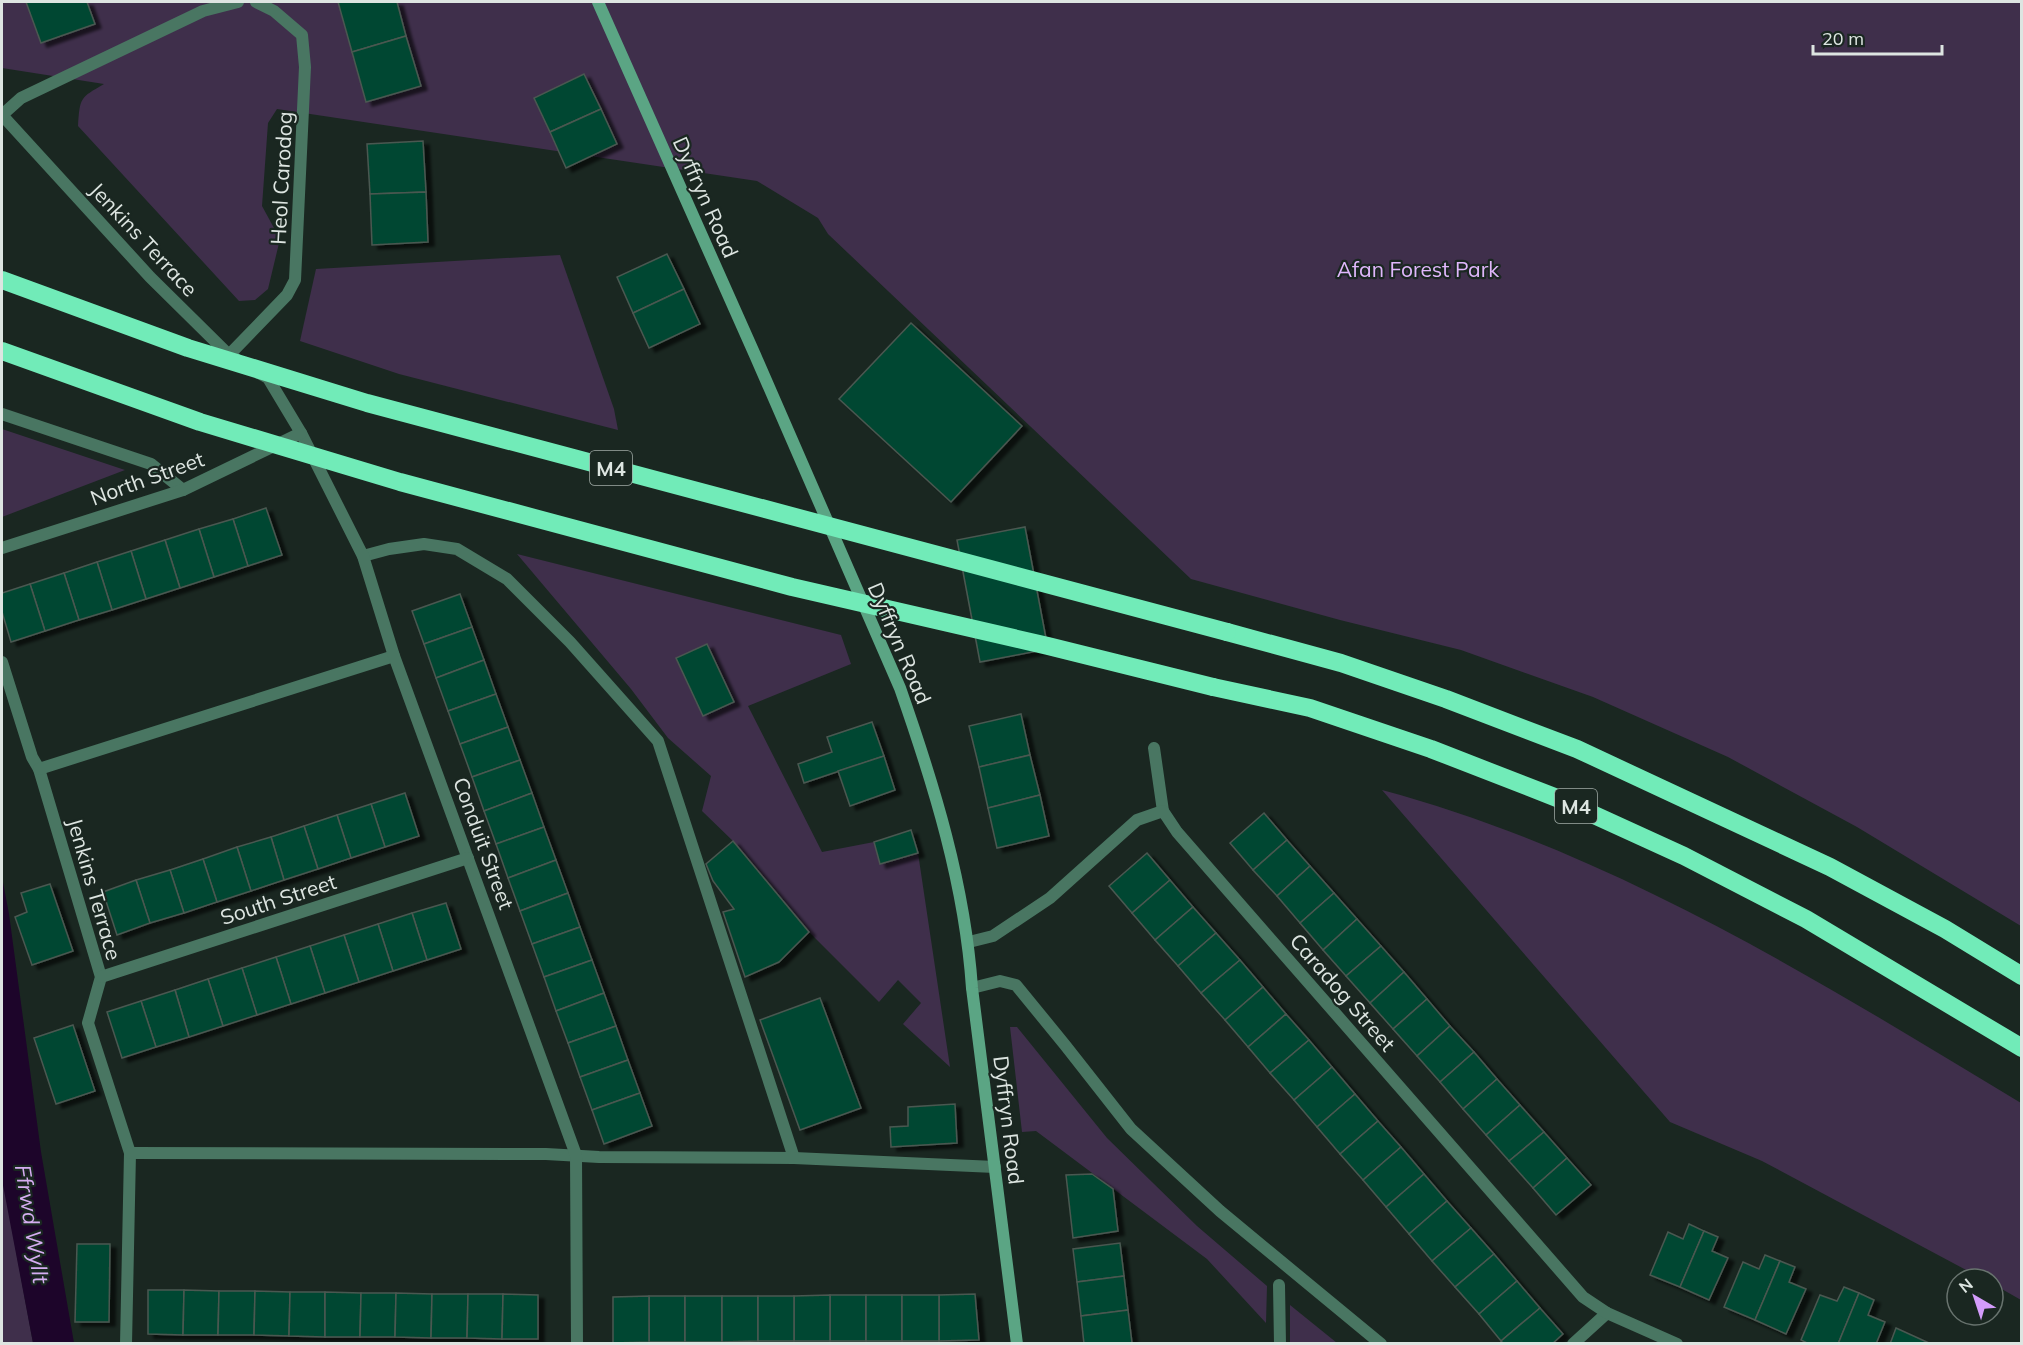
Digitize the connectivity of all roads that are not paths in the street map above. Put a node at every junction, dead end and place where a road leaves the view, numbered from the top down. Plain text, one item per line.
1 (238, 2) edge
2 (256, 2) edge
3 (598, 2) edge
4 (2, 115) edge
5 (2, 280) edge
6 (2, 351) edge
7 (229, 355) junction
8 (268, 378) joint
9 (2, 414) edge
10 (301, 433) junction
11 (183, 490) junction
12 (2, 548) edge
13 (363, 556) junction
14 (394, 656) junction
15 (2, 662) edge
16 (1154, 748) dead end
17 (39, 769) junction
18 (1163, 811) junction
19 (468, 858) junction
20 (969, 942) junction
21 (2022, 976) edge
22 (100, 977) junction
23 (972, 988) junction
24 (2022, 1048) edge
25 (130, 1153) junction
26 (576, 1155) junction
27 (794, 1158) junction
28 (995, 1167) junction
29 (1279, 1285) dead end
30 (1607, 1313) junction
31 (126, 1344) edge
32 (577, 1344) edge
33 (1017, 1344) edge
34 (1280, 1344) edge
35 (1381, 1344) edge
36 (1573, 1344) edge
37 (1677, 1344) edge

1 - 4 street
2 - 7 street, Heol Carodog
3 - 20 street, Dyffryn Road
4 - 7 street, Jenkins Terrace
5 - 21 highway, M4, bridge
6 - 24 highway, M4, bridge
7 - 8 street, Jenkins Terrace
8 - 10 street, Conduit Street
9 - 11 street
10 - 11 street, North Street
10 - 13 street, Conduit Street
11 - 12 street, North Street
13 - 14 street, Conduit Street
13 - 27 street
14 - 17 street
14 - 19 street, Conduit Street
15 - 17 street, Jenkins Terrace
16 - 18 street
17 - 22 street, Jenkins Terrace
18 - 20 street
18 - 30 street, Caradog Street
19 - 22 street, South Street
19 - 26 street, Conduit Street
20 - 23 street, Dyffryn Road
22 - 25 street, Jenkins Terrace
23 - 28 street, Dyffryn Road
23 - 35 street
25 - 26 street
25 - 31 street, Jenkins Terrace
26 - 27 street
26 - 32 street, Conduit Street
27 - 28 street
28 - 33 street, Dyffryn Road
29 - 34 street
30 - 36 street
30 - 37 street, Caradog Street

